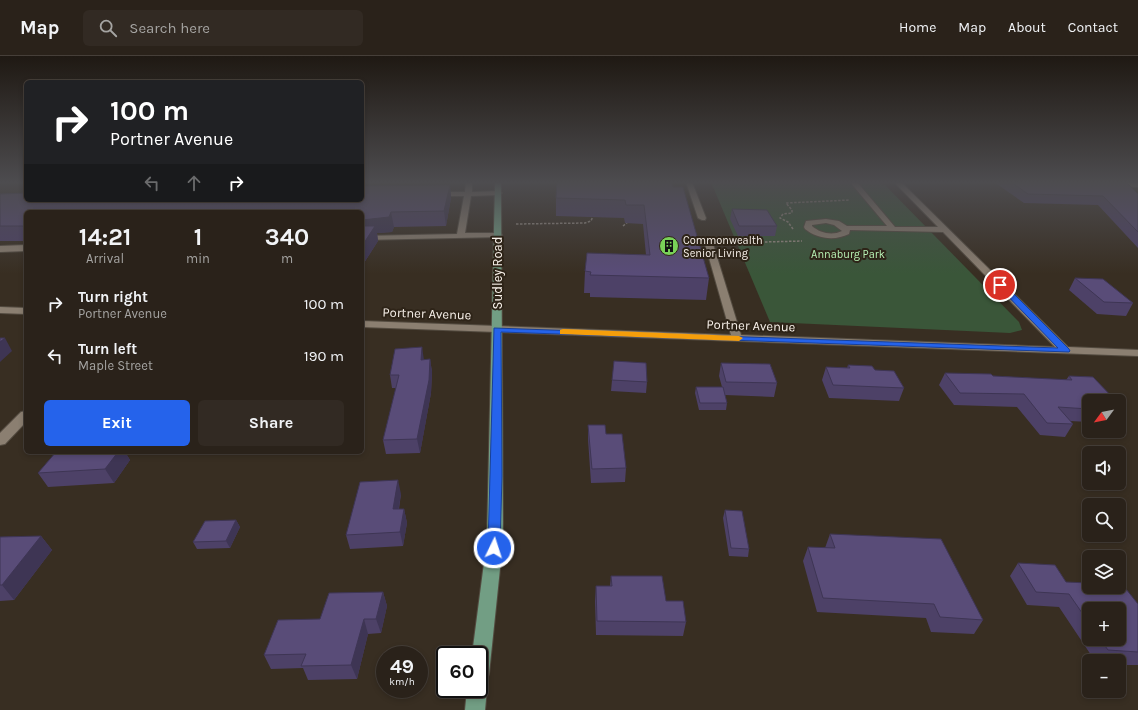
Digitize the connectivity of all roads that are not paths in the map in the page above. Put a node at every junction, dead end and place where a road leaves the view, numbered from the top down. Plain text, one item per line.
1 (465, 213) edge
2 (498, 213) edge
3 (700, 213) edge
4 (879, 213) edge
5 (928, 213) edge
6 (702, 218) dead end
7 (845, 228) dead end
8 (893, 229) junction
9 (945, 230) junction
10 (498, 235) junction
11 (461, 236) junction
12 (364, 238) edge
13 (709, 244) road end
14 (24, 248) edge
15 (0, 249) edge
16 (0, 310) edge
17 (24, 311) edge
18 (364, 324) edge
19 (497, 329) junction
20 (737, 338) junction
21 (1066, 351) junction
22 (1138, 353) edge
23 (24, 417) edge
24 (0, 441) edge
25 (482, 646) edge
26 (476, 698) edge
27 (475, 710) edge

1 - 11 street
2 - 10 main road, Sudley Road
3 - 6 street
4 - 8 street
5 - 9 street
7 - 8 street
8 - 9 street
9 - 21 street
10 - 11 street
10 - 19 main road, Sudley Road
11 - 12 street
13 - 20 street
14 - 15 street
16 - 17 street
18 - 19 street, Portner Avenue
19 - 20 street, Portner Avenue
19 - 25 main road, Sudley Road
20 - 21 street, Portner Avenue
21 - 22 street, Portner Avenue
23 - 24 street
26 - 27 main road

